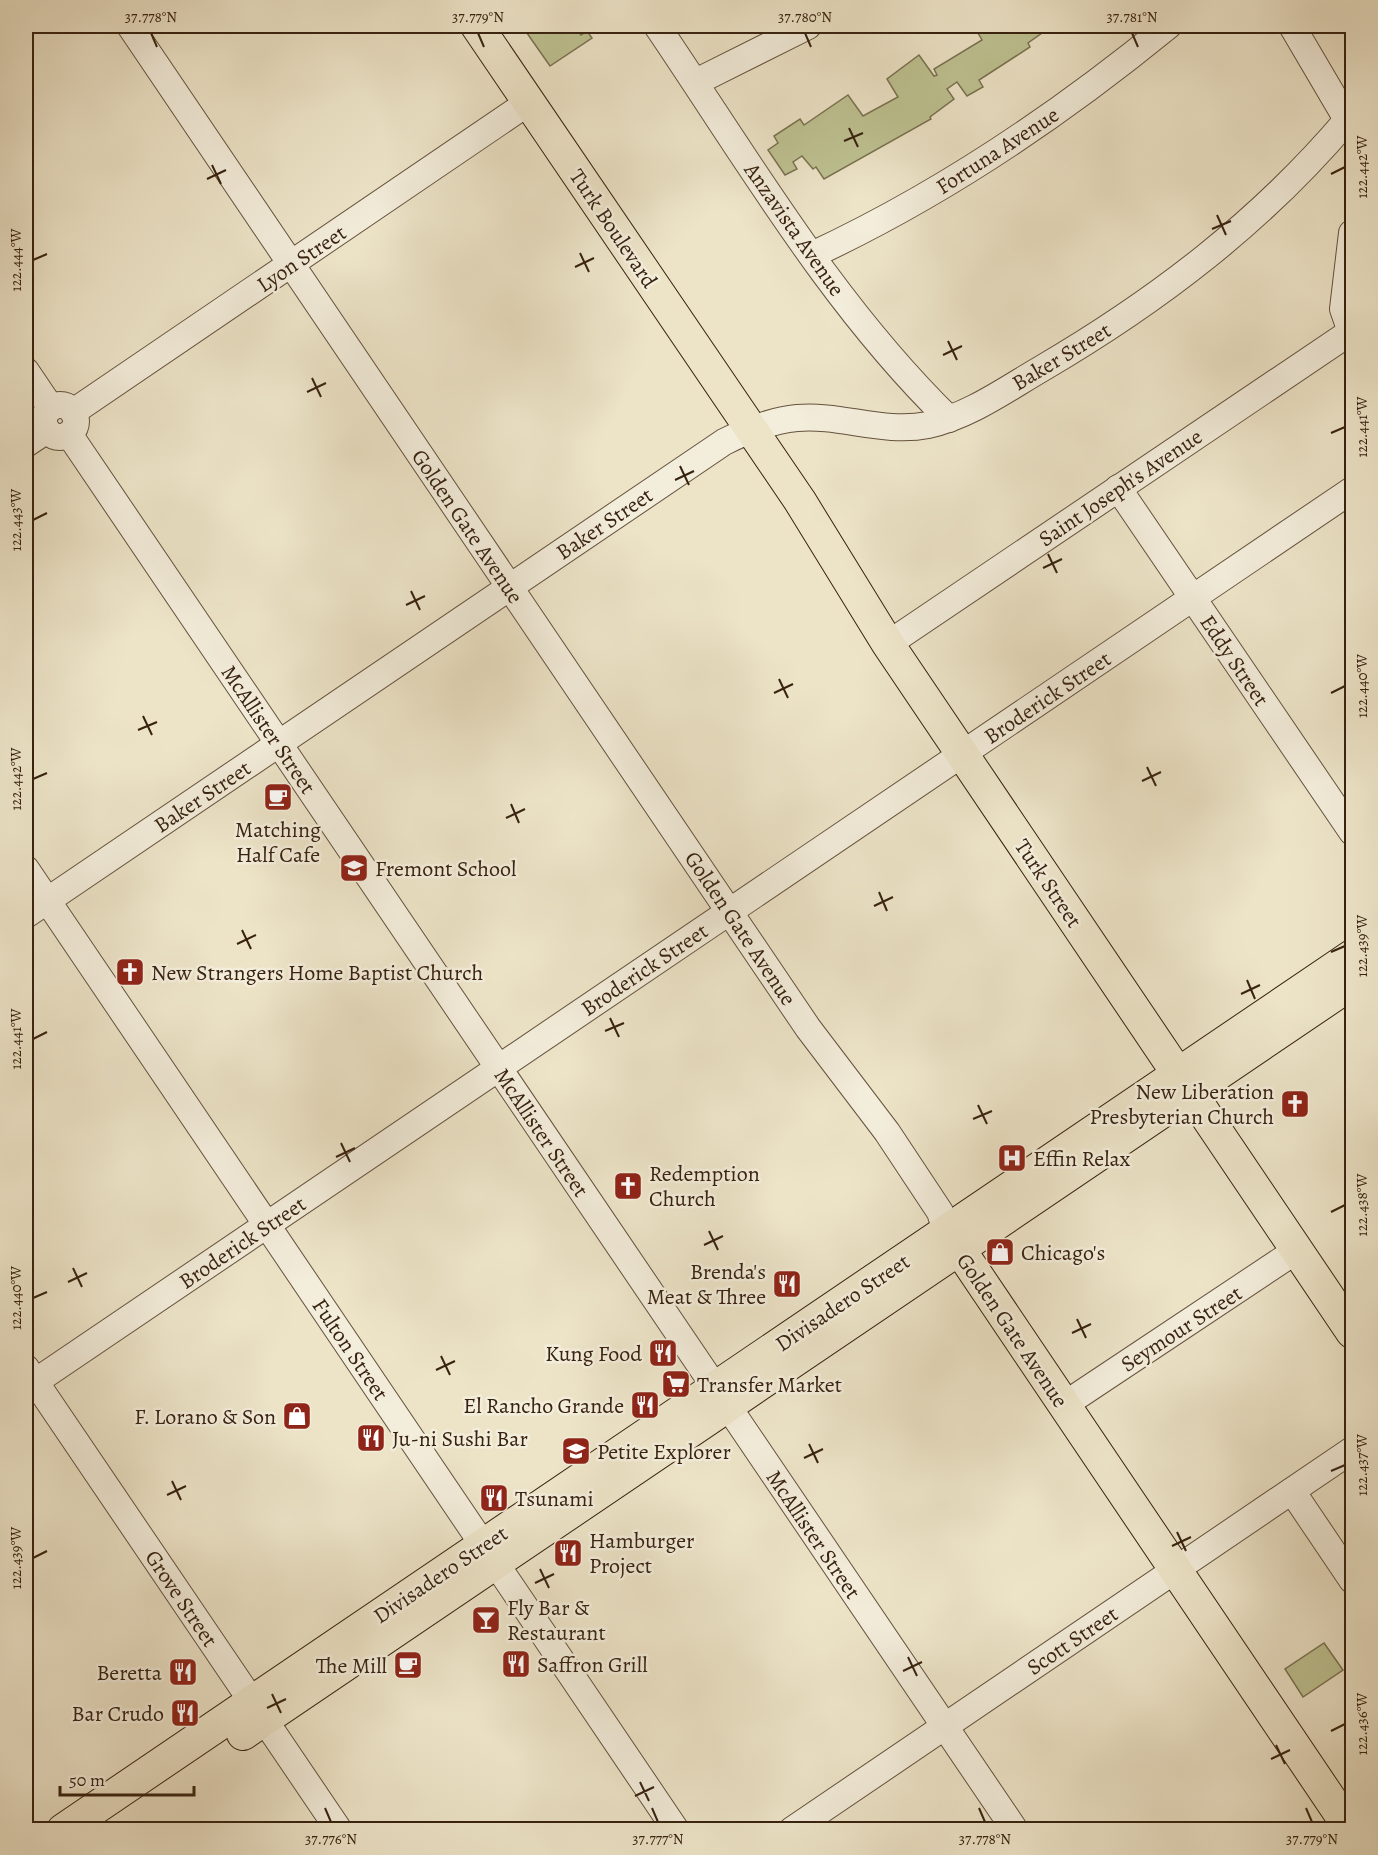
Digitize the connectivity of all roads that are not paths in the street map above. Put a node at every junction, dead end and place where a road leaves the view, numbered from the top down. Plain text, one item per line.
1 (130, 26) edge
2 (477, 26) edge
3 (657, 26) edge
4 (808, 26) edge
5 (1168, 26) edge
6 (1292, 26) edge
7 (696, 82) junction
8 (529, 102) junction
9 (1350, 123) edge
10 (1353, 233) edge
11 (812, 255) junction
12 (292, 264) junction
13 (1352, 333) edge
14 (26, 371) edge
15 (949, 419) junction
16 (60, 421) junction
17 (752, 430) junction
18 (26, 444) edge
19 (1118, 488) junction
20 (1353, 490) edge
21 (510, 587) junction
22 (1193, 598) junction
23 (888, 644) junction
24 (279, 743) junction
25 (962, 754) junction
26 (1353, 832) edge
27 (26, 869) edge
28 (47, 901) junction
29 (729, 911) junction
30 (26, 915) edge
31 (1353, 956) edge
32 (1353, 983) edge
33 (499, 1068) junction
34 (1184, 1084) junction
35 (266, 1224) junction
36 (953, 1240) junction
37 (1297, 1250) junction
38 (1353, 1332) edge
39 (29, 1379) edge
40 (722, 1397) junction
41 (1064, 1405) junction
42 (1353, 1450) edge
43 (1292, 1491) junction
44 (489, 1554) junction
45 (1176, 1570) junction
46 (1353, 1580) edge
47 (258, 1711) junction
48 (945, 1726) junction
49 (63, 1830) edge
50 (102, 1830) edge
51 (339, 1830) edge
52 (676, 1830) edge
53 (792, 1830) edge
54 (1015, 1830) edge
55 (1351, 1830) edge

1 - 12 street, Golden Gate Avenue
2 - 8 main road, Turk Boulevard
3 - 7 street, Anzavista Avenue
4 - 7 street
5 - 11 street, Fortuna Avenue
6 - 9 street
7 - 11 street, Anzavista Avenue
8 - 12 street, Lyon Street
8 - 17 main road, Turk Boulevard
9 - 15 street, Baker Street
10 - 13 street
11 - 15 street, Anzavista Avenue
12 - 16 street, Lyon Street
12 - 21 street, Golden Gate Avenue
13 - 19 street, Saint Joseph's Avenue
14 - 16 street, McAllister Street
15 - 17 street, Baker Street
16 - 18 street, Lyon Street
16 - 24 street, McAllister Street
17 - 21 street, Baker Street
17 - 23 main road, Turk Street
19 - 22 street, Eddy Street
19 - 23 street, Saint Joseph's Avenue
20 - 22 street, Broderick Street
21 - 24 street, Baker Street
21 - 29 street, Golden Gate Avenue
22 - 25 street, Broderick Street
22 - 26 street, Eddy Street
23 - 25 main road, Turk Street
24 - 28 street, Baker Street
24 - 33 street, McAllister Street
25 - 29 street, Broderick Street
25 - 34 main road, Turk Street
27 - 28 street, Fulton Street
28 - 30 street, Baker Street
28 - 35 street, Fulton Street
29 - 33 street, Broderick Street
29 - 36 street, Golden Gate Avenue
31 - 34 main road, Divisadero Street
32 - 34 main road, Divisadero Street
33 - 35 street, Broderick Street
33 - 40 street, McAllister Street
34 - 36 main road, Divisadero Street
34 - 37 main road, Turk Street
35 - 39 street, Broderick Street
35 - 44 street, Fulton Street
36 - 40 main road, Divisadero Street
36 - 41 main road, Golden Gate Avenue
37 - 38 main road, Turk Street
37 - 41 street, Seymour Street
39 - 47 street, Grove Street
40 - 44 main road, Divisadero Street
40 - 48 street, McAllister Street
41 - 45 main road, Golden Gate Avenue
42 - 43 street, Scott Street
43 - 45 street, Scott Street
43 - 46 street
44 - 47 main road, Divisadero Street
44 - 52 street, Fulton Street
45 - 48 street, Scott Street
45 - 55 main road, Golden Gate Avenue
47 - 49 main road, Divisadero Street
47 - 50 main road, Divisadero Street
47 - 51 street, Grove Street
48 - 53 street, Scott Street
48 - 54 street, McAllister Street

